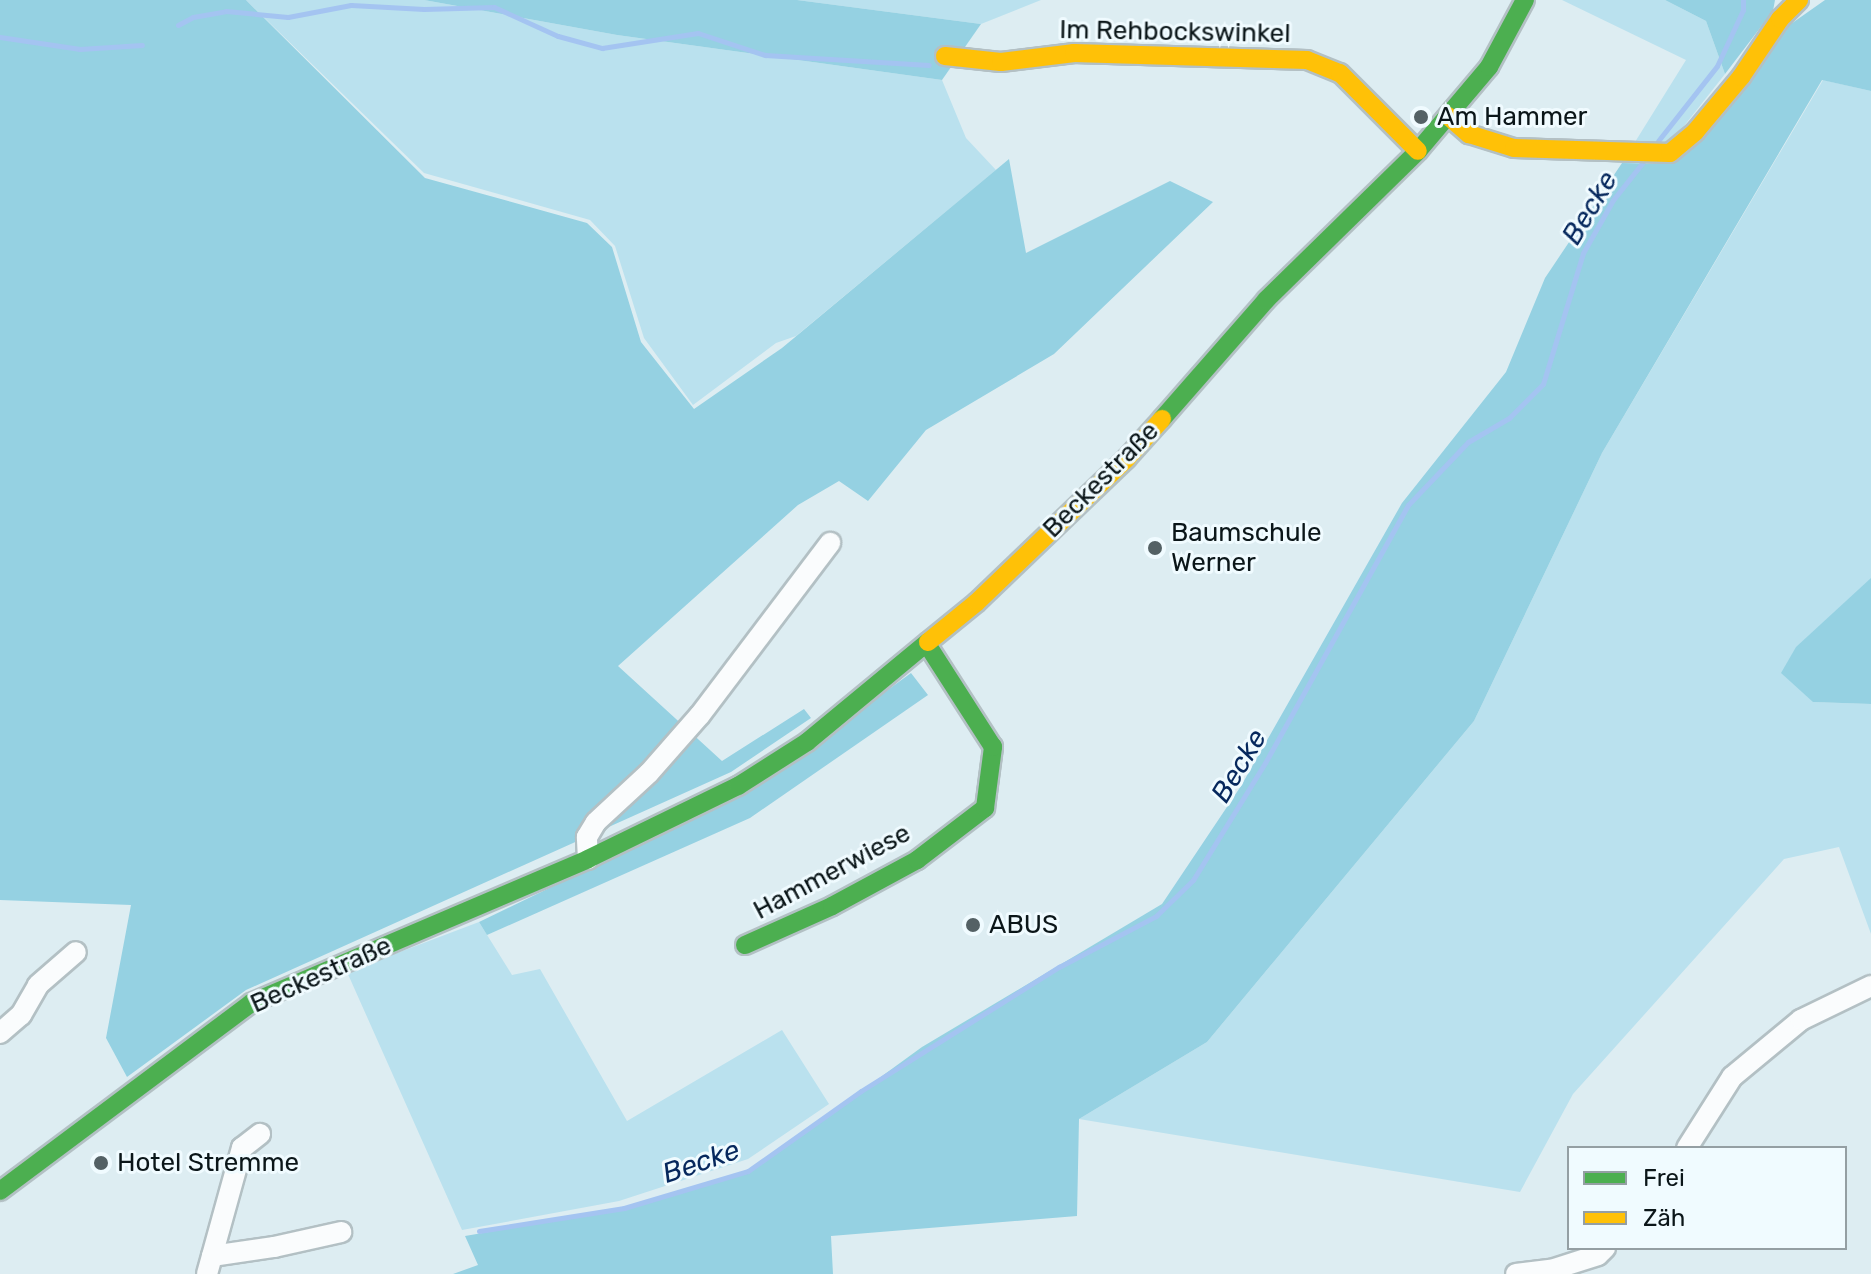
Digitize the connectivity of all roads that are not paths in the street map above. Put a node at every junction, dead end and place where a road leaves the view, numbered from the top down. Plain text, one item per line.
1 (1525, 0) edge
2 (1799, 0) edge
3 (945, 56) dead end
4 (1448, 116) junction
5 (1418, 151) junction
6 (830, 543) dead end
7 (927, 644) junction
8 (588, 859) junction
9 (745, 945) dead end
10 (76, 952) dead end
11 (1871, 986) edge
12 (0, 1033) edge
13 (260, 1134) dead end
14 (1688, 1146) edge
15 (0, 1191) edge
16 (341, 1232) dead end
17 (1603, 1250) edge
18 (210, 1265) edge
19 (1516, 1274) edge

1 - 4 main road, Beckestraße
2 - 4 main road
3 - 5 main road, Im Rehbockswinkel
4 - 5 main road, Beckestraße
5 - 7 main road, Beckestraße
6 - 8 street
7 - 8 main road, Beckestraße
7 - 9 main road, Hammerwiese
8 - 15 main road, Beckestraße
10 - 12 street
11 - 14 street
13 - 18 street
16 - 18 street
17 - 19 street

